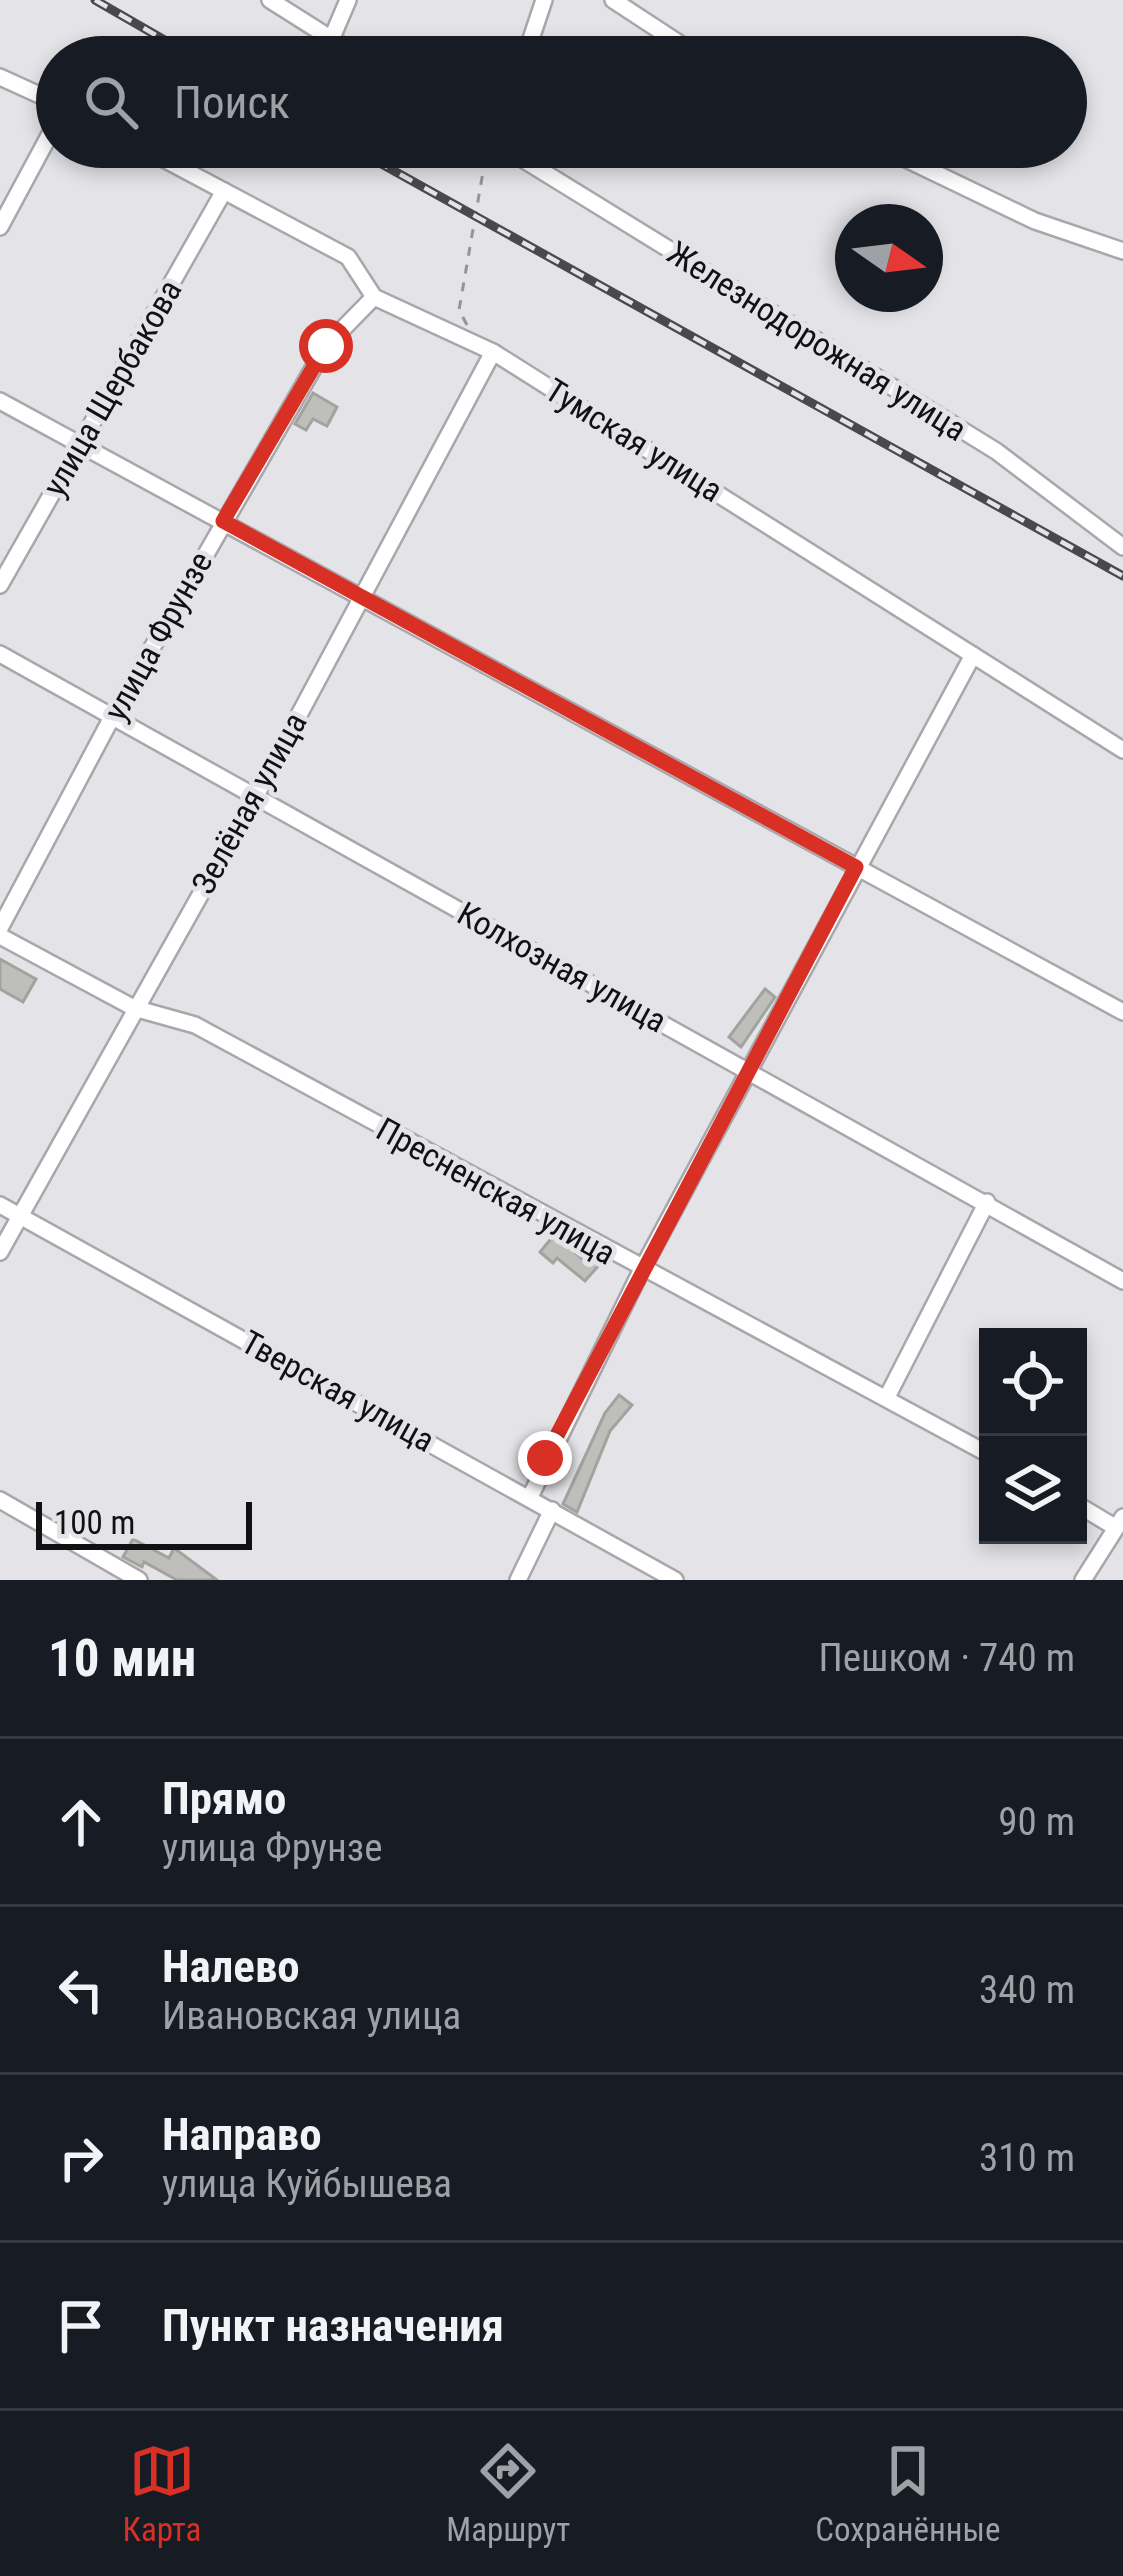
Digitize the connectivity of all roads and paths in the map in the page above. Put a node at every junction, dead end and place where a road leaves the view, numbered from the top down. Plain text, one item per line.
1 (270, 0) edge
2 (348, 0) edge
3 (544, 0) edge
4 (613, 0) edge
5 (326, 36) edge
6 (334, 36) edge
7 (532, 36) edge
8 (668, 36) edge
9 (0, 77) edge
10 (36, 93) edge
11 (36, 160) edge
12 (181, 168) edge
13 (484, 168) edge
14 (537, 168) edge
15 (925, 168) edge
16 (224, 191) junction
17 (0, 226) edge
18 (1123, 251) edge
19 (374, 297) junction
20 (469, 327) dead end
21 (494, 352) junction
22 (0, 401) edge
23 (80, 444) junction
24 (223, 521) junction
25 (1123, 547) edge
26 (0, 585) edge
27 (359, 599) junction
28 (0, 655) edge
29 (974, 655) junction
30 (111, 719) junction
31 (1123, 750) edge
32 (254, 799) junction
33 (856, 867) junction
34 (0, 932) edge
35 (134, 1008) junction
36 (1123, 1012) edge
37 (753, 1071) junction
38 (987, 1202) junction
39 (0, 1205) edge
40 (19, 1215) junction
41 (0, 1252) edge
42 (641, 1270) junction
43 (1123, 1281) edge
44 (886, 1397) junction
45 (979, 1449) edge
46 (530, 1497) junction
47 (0, 1501) edge
48 (1087, 1509) edge
49 (552, 1510) junction
50 (1118, 1521) edge
51 (140, 1580) edge
52 (518, 1580) edge
53 (675, 1580) edge
54 (1082, 1580) edge

1 - 5 street
2 - 6 street
3 - 7 street
4 - 8 street
9 - 10 street
11 - 17 street
12 - 16 street, Тумская улица
13 - 20 path
14 - 25 street, Железнодорожная улица
15 - 18 street
16 - 19 street, Тумская улица
16 - 23 street, улица Щербакова
19 - 21 street, Тумская улица
19 - 24 street, улица Фрунзе
21 - 27 street, Зелёная улица
21 - 29 street, Тумская улица
22 - 23 street
23 - 24 street
23 - 26 street, улица Щербакова
24 - 27 street
24 - 30 street, улица Фрунзе
27 - 32 street, Зелёная улица
27 - 33 street
28 - 30 street, Колхозная улица
29 - 31 street, Тумская улица
29 - 33 street
30 - 32 street, Колхозная улица
30 - 34 street, улица Фрунзе
32 - 35 street, Зелёная улица
32 - 37 street, Колхозная улица
33 - 36 street
33 - 37 street
34 - 35 street, Пресненская улица
35 - 40 street, Зелёная улица
35 - 42 street, Пресненская улица
37 - 38 street, Колхозная улица
37 - 42 street
38 - 43 street, Колхозная улица
38 - 44 street
39 - 40 street, Тверская улица
40 - 41 street, Зелёная улица
40 - 46 street, Тверская улица
42 - 44 street, Пресненская улица
42 - 46 street
44 - 45 street, Пресненская улица
46 - 49 street, Тверская улица
47 - 51 street
48 - 50 street
49 - 52 street
49 - 53 street, Тверская улица
50 - 54 street

